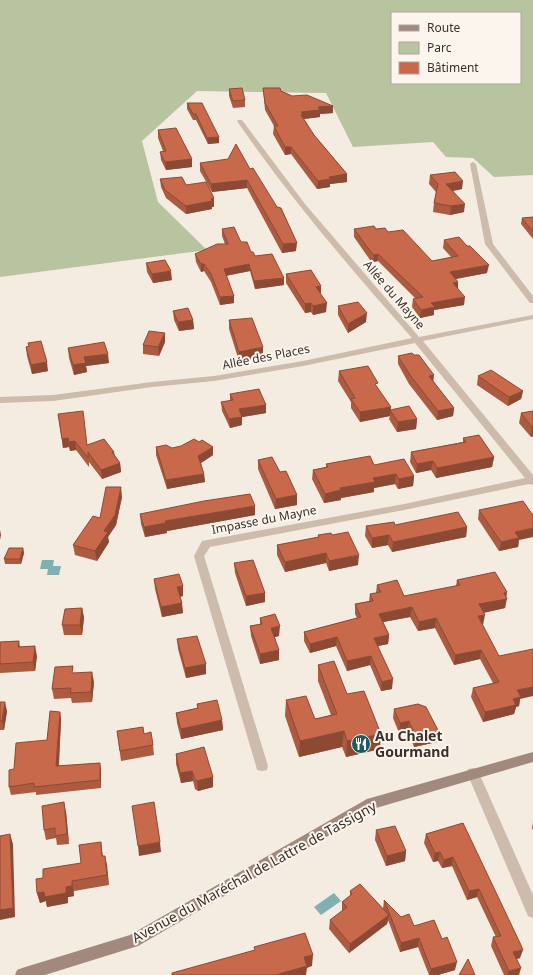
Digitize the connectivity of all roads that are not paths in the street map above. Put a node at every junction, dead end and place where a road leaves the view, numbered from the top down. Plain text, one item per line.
1 (240, 121) dead end
2 (473, 164) dead end
3 (533, 301) edge
4 (533, 317) edge
5 (418, 341) junction
6 (0, 400) edge
7 (532, 481) edge
8 (533, 757) edge
9 (262, 766) dead end
10 (473, 773) junction
11 (533, 911) edge
12 (22, 975) edge

1 - 5 street, Allée du Mayne
2 - 3 street
4 - 5 street, Allée des Places
5 - 6 street, Allée des Places
5 - 7 street, Allée du Mayne
7 - 9 street, Impasse du Mayne
8 - 10 main road, Avenue du Maréchal de Lattre de Tassigny
10 - 11 street
10 - 12 main road, Avenue du Maréchal de Lattre de Tassigny

